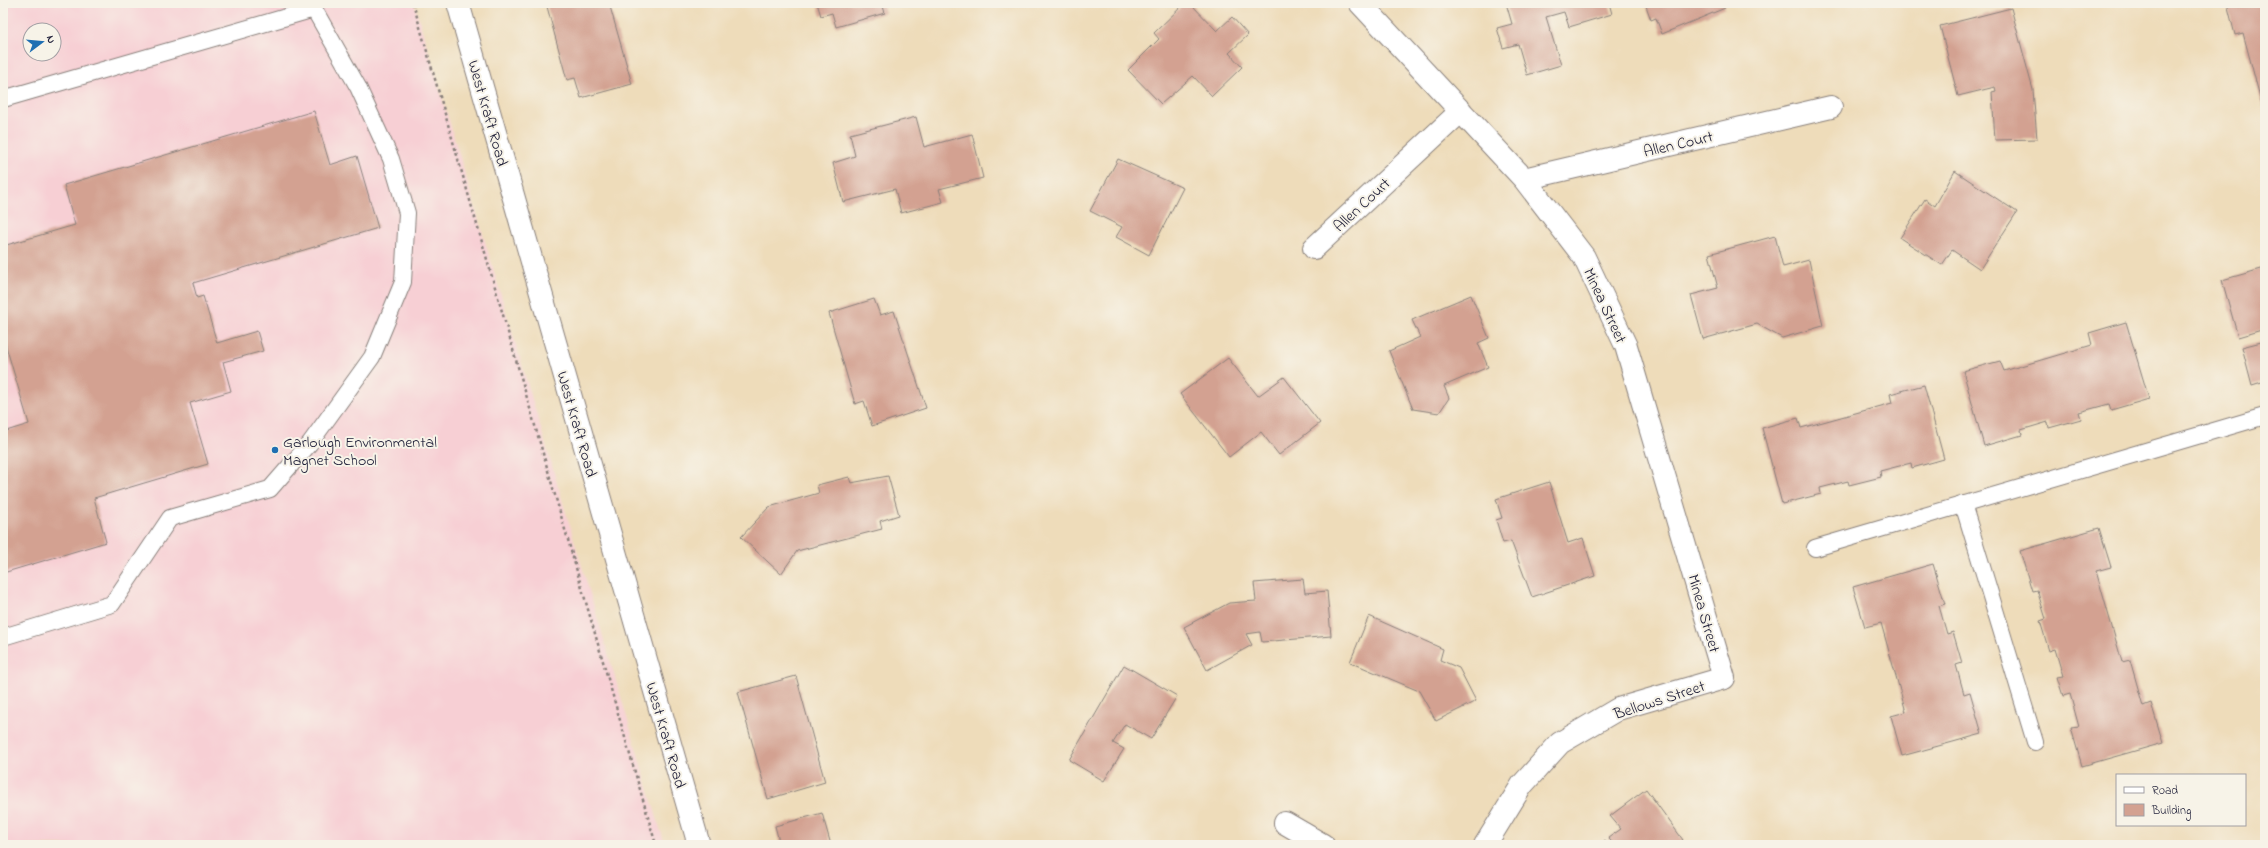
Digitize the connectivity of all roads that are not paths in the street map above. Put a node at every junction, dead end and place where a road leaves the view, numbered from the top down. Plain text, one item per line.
1 (458, 3) edge
2 (1360, 3) edge
3 (313, 6) edge
4 (3, 99) edge
5 (1831, 107) dead end
6 (1461, 111) junction
7 (1524, 179) junction
8 (1314, 248) dead end
9 (2265, 416) edge
10 (1963, 504) junction
11 (1815, 548) dead end
12 (3, 637) edge
13 (1724, 678) joint
14 (2036, 742) dead end
15 (1285, 823) dead end
16 (699, 845) edge
17 (1323, 845) edge
18 (1484, 845) edge

1 - 16 street, West Kraft Road
2 - 6 street, Minea Street
3 - 4 lane
3 - 12 lane
5 - 7 street, Allen Court
6 - 7 street, Minea Street
6 - 8 street, Allen Court
7 - 13 street, Minea Street
9 - 10 lane
10 - 11 lane
10 - 14 lane
13 - 18 street, Bellows Street
15 - 17 street

